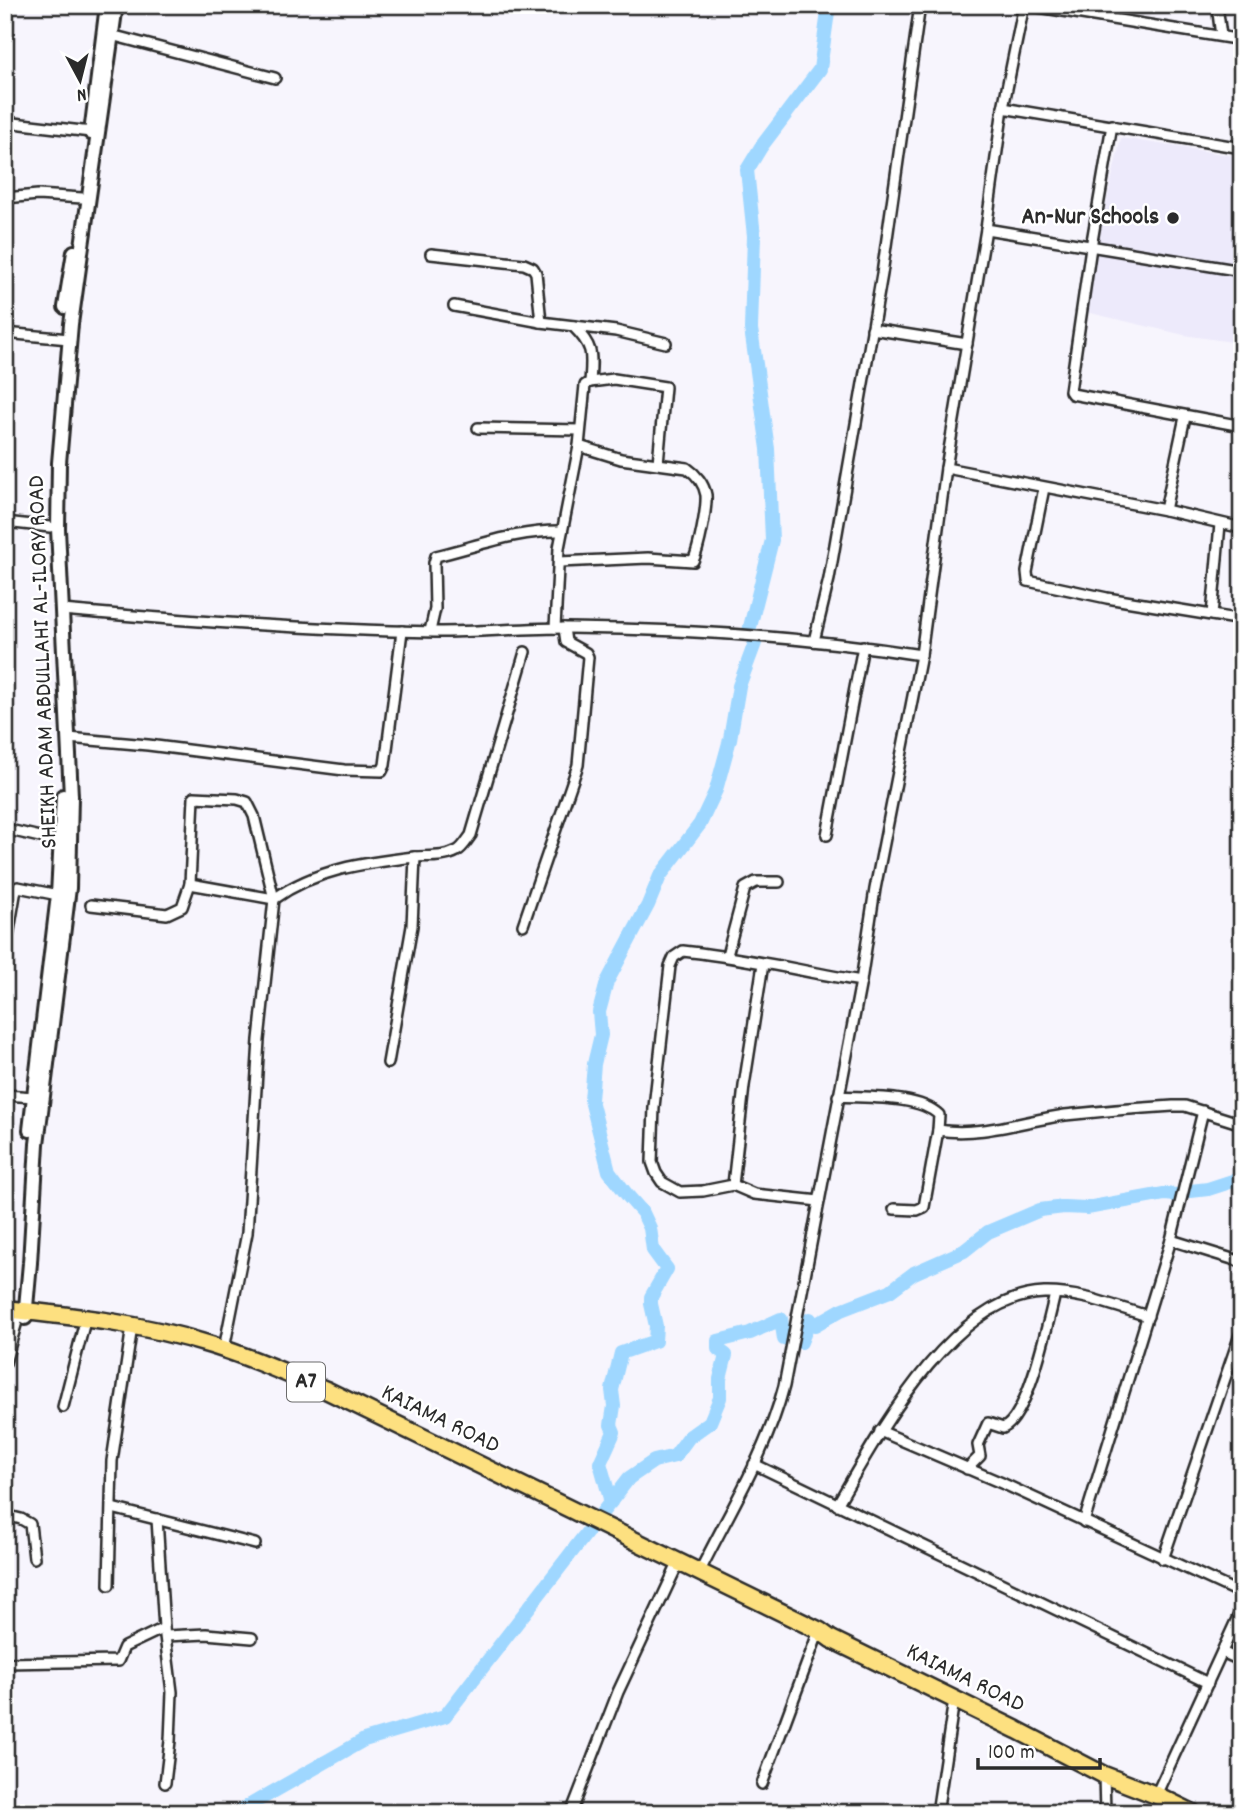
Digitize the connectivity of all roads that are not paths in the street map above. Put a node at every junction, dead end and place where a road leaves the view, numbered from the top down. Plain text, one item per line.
1 (107, 5) edge
2 (116, 5) edge
3 (920, 5) edge
4 (1025, 5) edge
5 (1217, 5) edge
6 (1034, 6) edge
7 (111, 35) junction
8 (1221, 36) junction
9 (1242, 40) edge
10 (275, 78) dead end
11 (1003, 107) junction
12 (5, 122) edge
13 (1112, 125) junction
14 (91, 132) junction
15 (1242, 148) edge
16 (5, 198) edge
17 (82, 198) junction
18 (986, 229) junction
19 (1091, 247) junction
20 (431, 254) dead end
21 (1242, 271) edge
22 (454, 306) dead end
23 (541, 322) junction
24 (573, 326) junction
25 (872, 329) junction
26 (5, 332) edge
27 (65, 338) junction
28 (666, 343) dead end
29 (967, 344) junction
30 (590, 382) junction
31 (1185, 417) junction
32 (1242, 426) edge
33 (478, 428) dead end
34 (580, 430) junction
35 (579, 446) junction
36 (658, 463) junction
37 (946, 468) junction
38 (1044, 488) junction
39 (1165, 510) junction
40 (5, 522) edge
41 (1220, 524) junction
42 (50, 527) junction
43 (1242, 528) edge
44 (562, 531) junction
45 (559, 562) junction
46 (62, 610) junction
47 (1212, 615) junction
48 (1242, 620) edge
49 (560, 628) junction
50 (402, 631) junction
51 (430, 631) junction
52 (814, 641) junction
53 (863, 646) junction
54 (525, 652) dead end
55 (921, 655) junction
56 (68, 738) junction
57 (5, 829) edge
58 (827, 835) dead end
59 (62, 842) junction
60 (415, 857) junction
61 (779, 882) dead end
62 (190, 884) junction
63 (58, 895) junction
64 (274, 898) junction
65 (91, 905) dead end
66 (523, 925) dead end
67 (7, 940) edge
68 (5, 954) edge
69 (727, 956) junction
70 (763, 964) junction
71 (860, 981) junction
72 (388, 1063) dead end
73 (5, 1095) edge
74 (838, 1096) junction
75 (34, 1097) junction
76 (1203, 1111) junction
77 (1242, 1124) edge
78 (938, 1130) junction
79 (733, 1185) junction
80 (819, 1200) junction
81 (894, 1209) dead end
82 (1171, 1240) junction
83 (1242, 1262) edge
84 (1055, 1294) junction
85 (16, 1314) edge
86 (1148, 1316) junction
87 (84, 1325) junction
88 (1242, 1329) edge
89 (131, 1333) junction
90 (224, 1349) junction
91 (5, 1363) edge
92 (63, 1407) dead end
93 (880, 1431) junction
94 (754, 1464) junction
95 (967, 1469) junction
96 (837, 1505) junction
97 (112, 1508) junction
98 (5, 1516) edge
99 (157, 1519) junction
100 (590, 1522) junction
101 (1084, 1522) junction
102 (255, 1544) dead end
103 (34, 1558) dead end
104 (1163, 1559) junction
105 (676, 1568) junction
106 (698, 1573) junction
107 (109, 1585) dead end
108 (1242, 1594) edge
109 (1242, 1608) edge
110 (165, 1632) junction
111 (252, 1638) dead end
112 (824, 1638) junction
113 (1222, 1652) junction
114 (1242, 1661) edge
115 (5, 1663) edge
116 (1208, 1683) junction
117 (954, 1700) junction
118 (1104, 1775) junction
119 (165, 1783) dead end
120 (762, 1784) dead end
121 (1156, 1795) junction
122 (571, 1813) edge
123 (937, 1813) edge
124 (1105, 1813) edge
125 (1193, 1813) edge

1 - 14 street, SHEIKH ADAM ABDULLAHI AL-ILORY ROAD
2 - 7 street, SHEIKH ADAM ABDULLAHI AL-ILORY ROAD
3 - 25 street
4 - 6 street
4 - 11 street
5 - 8 street
6 - 8 street
7 - 10 street
7 - 27 street, SHEIKH ADAM ABDULLAHI AL-ILORY ROAD
8 - 9 street
11 - 13 street
11 - 18 street
12 - 14 street
13 - 15 street
13 - 19 street
14 - 17 street, SHEIKH ADAM ABDULLAHI AL-ILORY ROAD
16 - 17 street
17 - 27 street, SHEIKH ADAM ABDULLAHI AL-ILORY ROAD
18 - 19 street
18 - 29 street
19 - 21 street
19 - 31 street
20 - 23 street
22 - 23 street
23 - 24 street
24 - 28 street
24 - 30 street
25 - 29 street
25 - 52 street
26 - 27 street
27 - 42 street, SHEIKH ADAM ABDULLAHI AL-ILORY ROAD
27 - 46 street, SHEIKH ADAM ABDULLAHI AL-ILORY ROAD
29 - 37 street
30 - 34 street
30 - 36 street
31 - 32 street
31 - 39 street
33 - 34 street
34 - 35 street
35 - 36 street
35 - 44 street
36 - 45 street
37 - 38 street
37 - 55 street
38 - 39 street
38 - 47 street
39 - 41 street
40 - 42 street
41 - 43 street
41 - 47 street
42 - 59 street, SHEIKH ADAM ABDULLAHI AL-ILORY ROAD
44 - 45 street
44 - 51 street
45 - 49 street
46 - 50 street
46 - 56 street, SHEIKH ADAM ABDULLAHI AL-ILORY ROAD
47 - 48 street
49 - 51 street
49 - 52 street
49 - 66 street
50 - 51 street
50 - 56 street
52 - 53 street
53 - 55 street
53 - 58 street
54 - 60 street
55 - 71 street
56 - 85 street, SHEIKH ADAM ABDULLAHI AL-ILORY ROAD
57 - 59 street
59 - 63 street, SHEIKH ADAM ABDULLAHI AL-ILORY ROAD
60 - 64 street
60 - 72 street
61 - 69 street
62 - 64 street
62 - 64 street
62 - 65 street
63 - 67 street
63 - 75 street, SHEIKH ADAM ABDULLAHI AL-ILORY ROAD
64 - 90 street
67 - 68 street
69 - 70 street
69 - 79 street
70 - 71 street
70 - 79 street
71 - 74 street
73 - 75 street
74 - 78 street
74 - 80 street
75 - 85 street, SHEIKH ADAM ABDULLAHI AL-ILORY ROAD
76 - 77 street
76 - 78 street
76 - 82 street
78 - 81 street
79 - 80 street
80 - 94 street
82 - 83 street
82 - 86 street
84 - 86 street
84 - 93 street
84 - 95 street
85 - 87 highway, KAIAMA ROAD / A7
85 - 90 highway, KAIAMA ROAD / A7
85 - 91 street
86 - 101 street
87 - 89 highway, KAIAMA ROAD / A7
87 - 92 street
88 - 104 street
89 - 97 street
89 - 100 highway, KAIAMA ROAD / A7
90 - 100 highway, KAIAMA ROAD / A7
93 - 95 street
93 - 96 street
94 - 96 street
94 - 106 street
95 - 101 street
96 - 116 street
97 - 99 street
97 - 107 street
98 - 103 street
99 - 102 street
99 - 110 street
100 - 105 highway, KAIAMA ROAD / A7
100 - 106 highway, KAIAMA ROAD / A7
101 - 104 street
104 - 108 street
105 - 112 highway, KAIAMA ROAD / A7
105 - 122 street
106 - 112 highway, KAIAMA ROAD / A7
109 - 113 street
110 - 111 street
110 - 115 street
110 - 119 street
112 - 117 highway, KAIAMA ROAD / A7
112 - 120 street
113 - 114 street
113 - 116 street
116 - 121 street
117 - 118 highway, KAIAMA ROAD / A7
117 - 123 street
118 - 121 highway, KAIAMA ROAD / A7
118 - 124 street
121 - 125 highway, KAIAMA ROAD / A7

